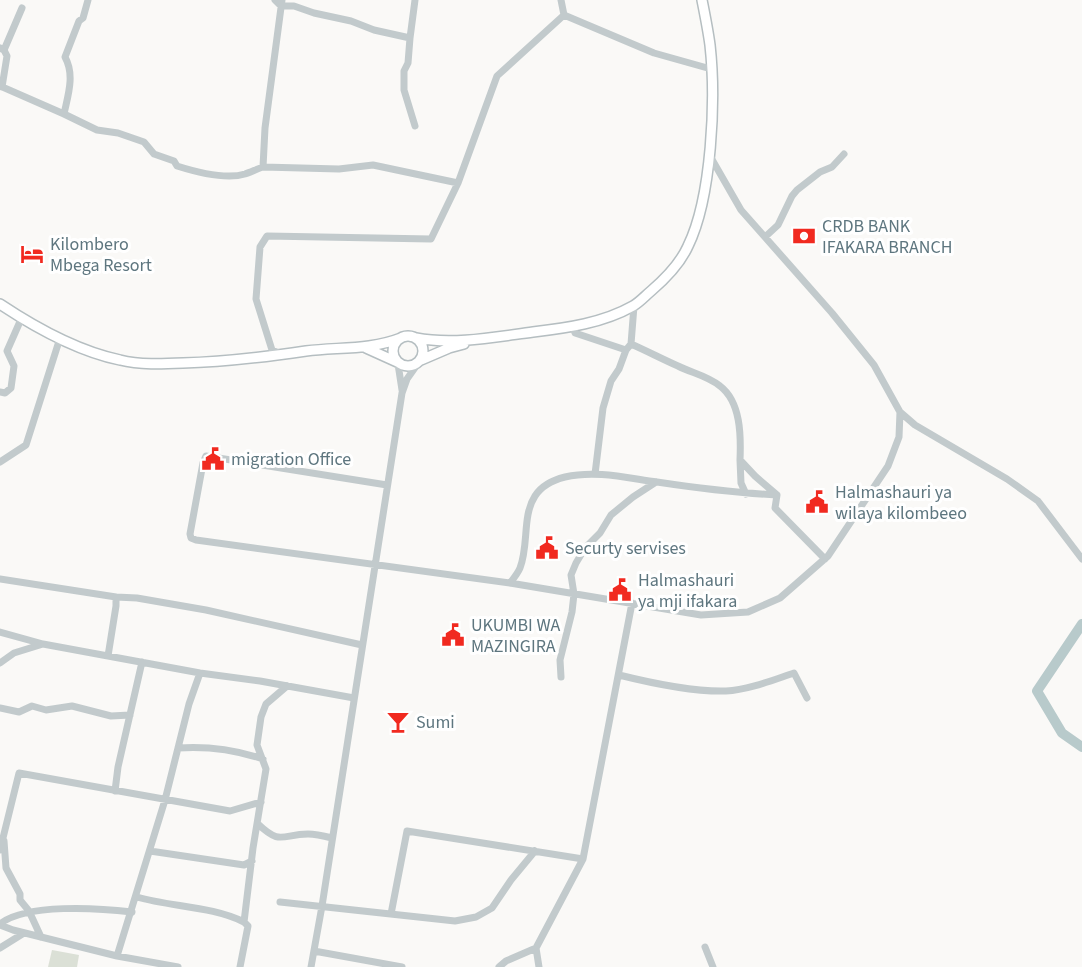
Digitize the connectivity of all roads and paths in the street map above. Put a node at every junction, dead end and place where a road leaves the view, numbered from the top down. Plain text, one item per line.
1 (88, 0) edge
2 (415, 0) edge
3 (561, 0) edge
4 (702, 0) edge
5 (279, 2) edge
6 (22, 8) dead end
7 (564, 15) junction
8 (410, 38) junction
9 (2, 49) edge
10 (711, 69) junction
11 (1, 87) edge
12 (64, 114) junction
13 (415, 126) dead end
14 (844, 154) dead end
15 (710, 156) junction
16 (263, 167) junction
17 (458, 183) junction
18 (765, 237) junction
19 (0, 304) edge
20 (634, 306) junction
21 (22, 317) junction
22 (573, 327) junction
23 (60, 338) junction
24 (401, 338) junction
25 (416, 338) junction
26 (481, 339) junction
27 (632, 344) junction
28 (365, 347) junction
29 (626, 350) junction
30 (283, 355) junction
31 (420, 361) junction
32 (398, 363) junction
33 (0, 392) edge
34 (402, 393) junction
35 (900, 412) junction
36 (740, 460) junction
37 (0, 462) edge
38 (595, 474) junction
39 (656, 482) junction
40 (387, 485) junction
41 (746, 494) junction
42 (777, 495) junction
43 (825, 559) junction
44 (1082, 560) edge
45 (376, 565) junction
46 (0, 579) edge
47 (510, 583) junction
48 (574, 594) junction
49 (116, 597) junction
50 (632, 603) junction
51 (0, 632) edge
52 (43, 644) junction
53 (362, 645) junction
54 (108, 656) junction
55 (142, 662) junction
56 (0, 663) edge
57 (200, 673) junction
58 (619, 675) junction
59 (561, 676) dead end
60 (287, 686) junction
61 (354, 698) junction
62 (807, 698) dead end
63 (0, 708) edge
64 (130, 715) junction
65 (178, 748) junction
66 (258, 748) junction
67 (251, 755) junction
68 (263, 759) junction
69 (115, 791) junction
70 (165, 800) junction
71 (261, 802) junction
72 (258, 824) junction
73 (332, 838) junction
74 (3, 839) junction
75 (0, 850) edge
76 (150, 851) junction
77 (535, 851) junction
78 (583, 859) junction
79 (252, 861) junction
80 (136, 897) junction
81 (280, 902) dead end
82 (322, 906) junction
83 (132, 912) junction
84 (30, 913) junction
85 (391, 914) junction
86 (244, 922) junction
87 (0, 924) edge
88 (24, 933) junction
89 (41, 937) junction
90 (705, 947) dead end
91 (0, 948) edge
92 (536, 948) junction
93 (314, 951) junction
94 (117, 956) junction
95 (178, 967) edge
96 (240, 967) edge
97 (311, 967) edge
98 (402, 967) edge
99 (499, 967) edge
100 (539, 967) edge
101 (713, 967) edge

1 - 12 street
2 - 8 street
3 - 7 street
4 - 10 main road
5 - 8 street
5 - 16 street
6 - 9 street
7 - 10 street
7 - 17 street
8 - 13 street
9 - 11 street
10 - 15 main road
11 - 12 street
12 - 16 street
14 - 18 street
15 - 18 street
15 - 20 main road
16 - 17 street
17 - 30 street
18 - 35 street
19 - 21 main road
20 - 22 main road
20 - 27 street
21 - 23 main road
21 - 33 street
22 - 26 main road
22 - 29 street
23 - 30 main road
23 - 37 street
24 - 25 main road
24 - 28 main road
24 - 32 main road
25 - 26 main road
25 - 31 main road
26 - 31 main road
27 - 29 street
27 - 36 street
28 - 30 main road
28 - 32 main road
29 - 38 street
31 - 32 main road
31 - 34 street
32 - 34 street
34 - 40 street
35 - 43 street
35 - 44 street
36 - 41 street
36 - 42 street
38 - 39 street
38 - 47 street
39 - 41 street
39 - 48 street
40 - 45 street
40 - 45 street
41 - 42 street
42 - 43 street
43 - 50 street
45 - 47 street
45 - 53 street
46 - 49 street
47 - 48 street
48 - 50 street
48 - 59 street
49 - 53 street
49 - 54 street
50 - 58 street
51 - 52 street
52 - 54 street
52 - 56 street
53 - 61 street
54 - 55 street
55 - 57 street
55 - 64 street
57 - 60 street
57 - 65 street
58 - 62 street
58 - 78 street
60 - 61 street
60 - 66 street
61 - 73 street
63 - 64 street
64 - 69 street
65 - 67 street
65 - 70 street
66 - 67 street
66 - 68 street
67 - 68 street
68 - 71 street
69 - 70 street
69 - 74 street
70 - 71 street
70 - 76 street
71 - 72 street
72 - 73 street
72 - 79 street
73 - 82 street
74 - 75 street
74 - 84 street
76 - 79 street
76 - 80 street
77 - 78 street
77 - 85 street
77 - 85 street
78 - 92 street
79 - 86 street
80 - 83 street
80 - 86 street
81 - 82 street
82 - 85 street
82 - 93 street
83 - 84 street
83 - 94 street
84 - 87 street
84 - 89 street
86 - 96 street
87 - 88 street
88 - 89 street
88 - 91 street
89 - 94 street
90 - 101 street
92 - 99 street
92 - 100 street
93 - 97 street
93 - 98 street
94 - 95 street

